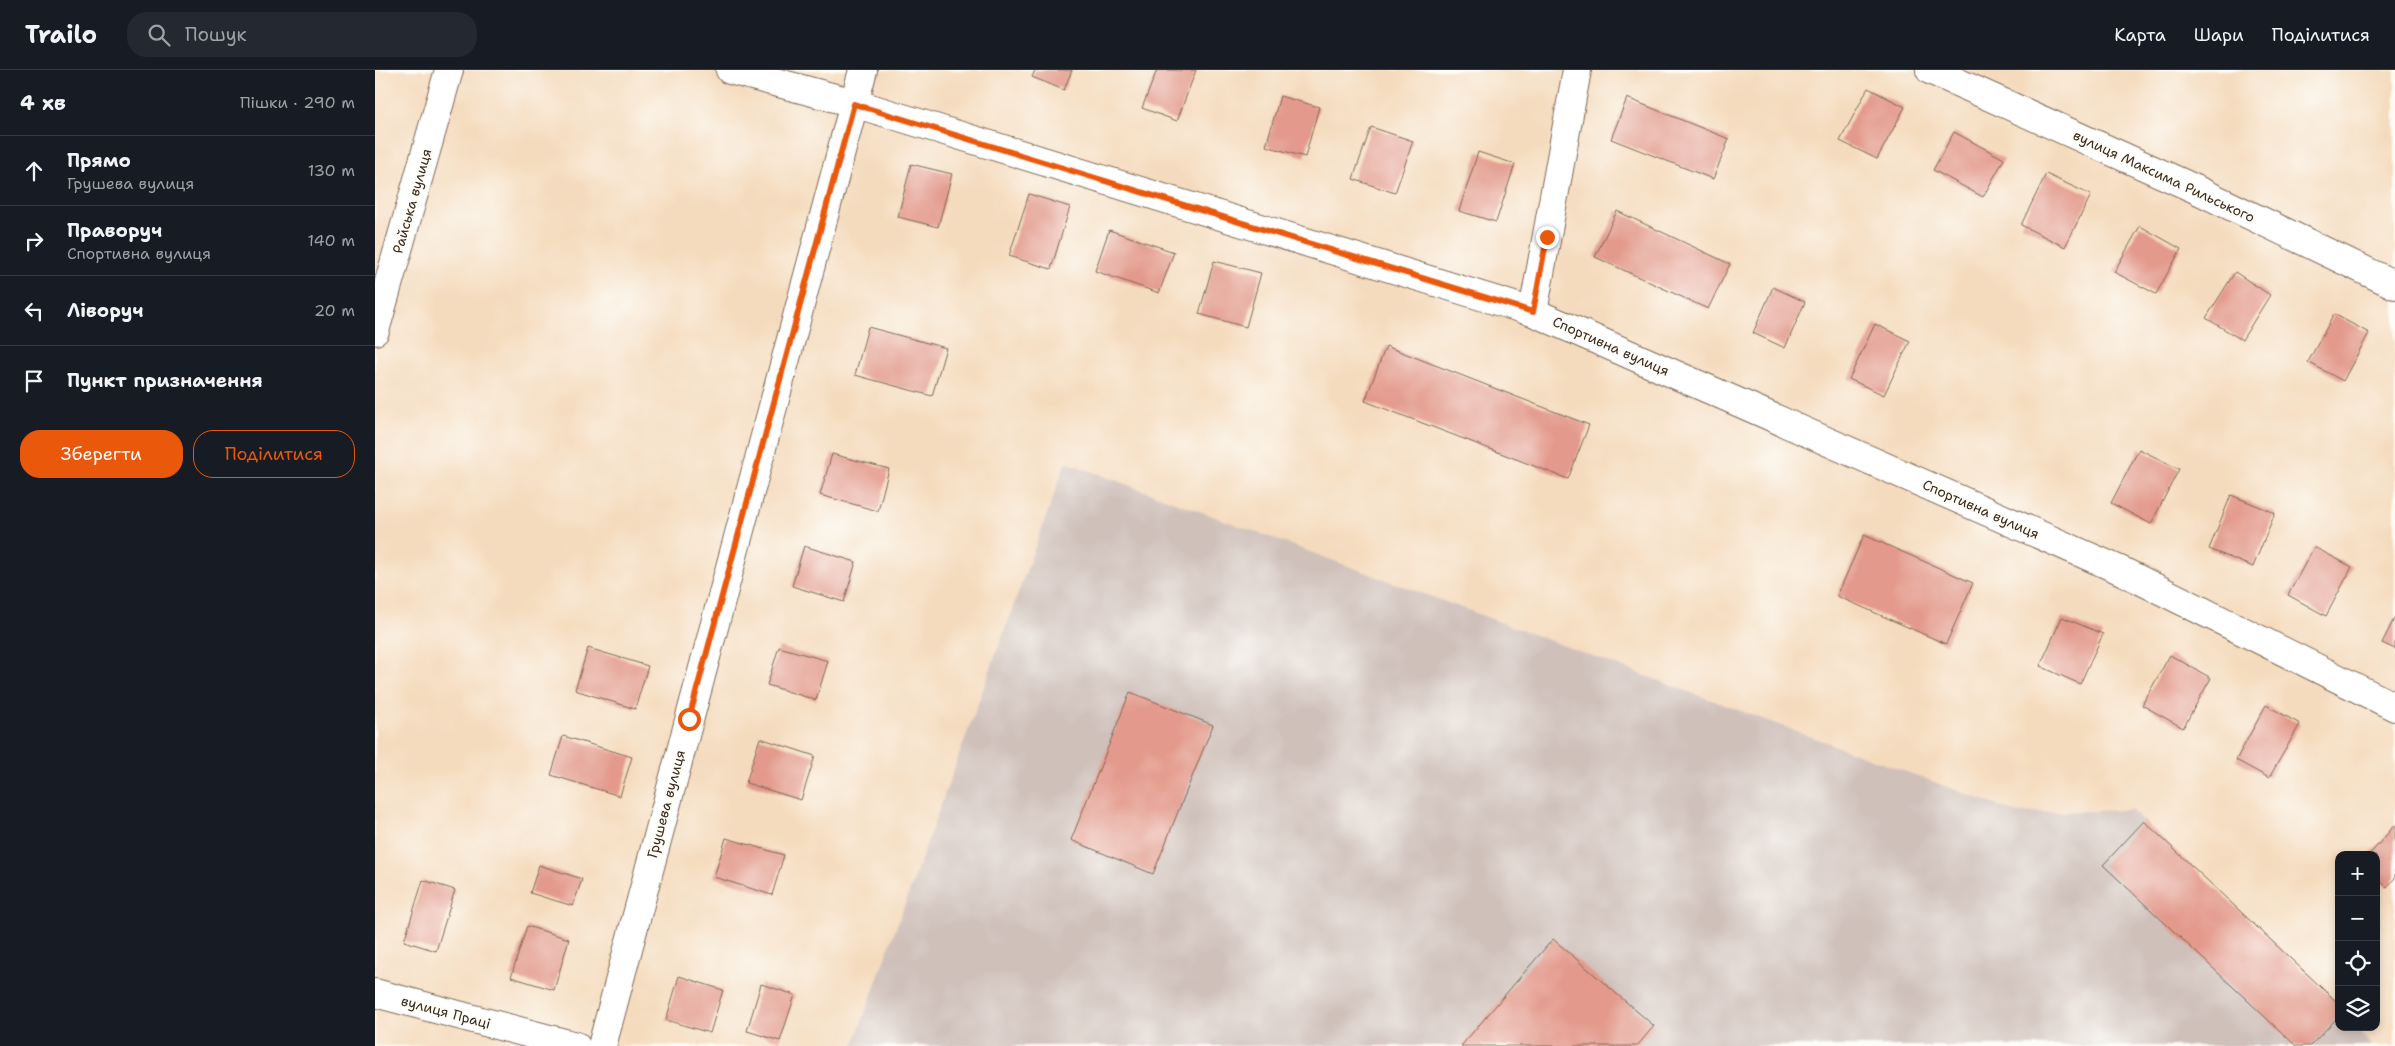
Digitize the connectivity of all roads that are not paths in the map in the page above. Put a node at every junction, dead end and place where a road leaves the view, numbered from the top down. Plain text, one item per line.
1 (449, 70) edge
2 (730, 70) edge
3 (863, 70) edge
4 (1577, 70) edge
5 (1931, 70) edge
6 (854, 104) junction
7 (2395, 285) edge
8 (1533, 312) junction
9 (375, 331) edge
10 (2395, 707) edge
11 (375, 993) edge
12 (576, 1046) edge
13 (601, 1046) edge

1 - 9 street, Райська вулиця
2 - 6 street, Спортивна вулиця
3 - 6 street, Грушева вулиця
4 - 8 street
5 - 7 street, вулиця Максима Рильського
6 - 8 street, Спортивна вулиця
6 - 13 street, Грушева вулиця
8 - 10 street, Спортивна вулиця
11 - 12 street, вулиця Праці

